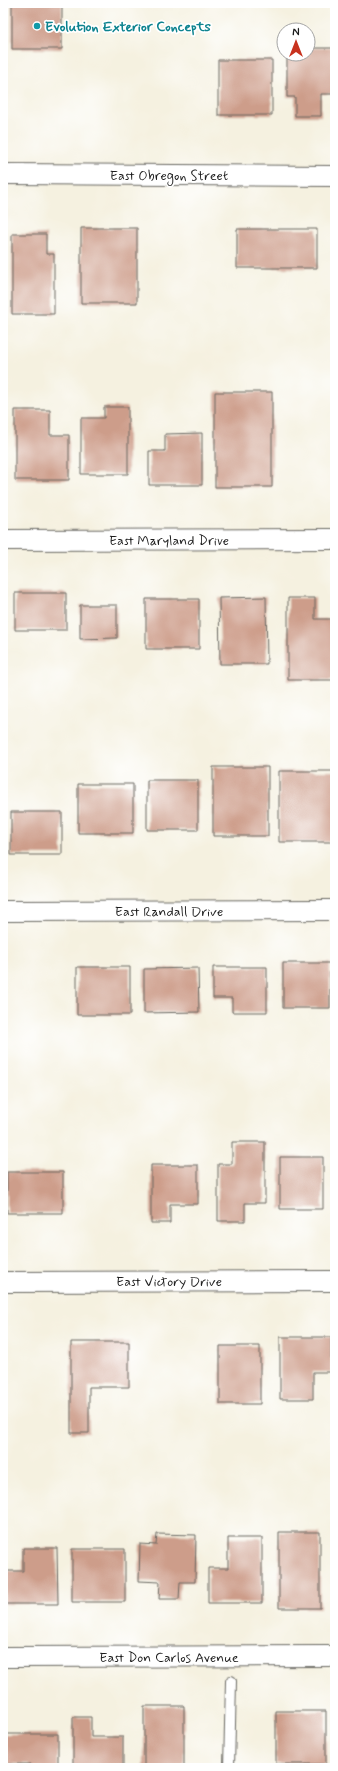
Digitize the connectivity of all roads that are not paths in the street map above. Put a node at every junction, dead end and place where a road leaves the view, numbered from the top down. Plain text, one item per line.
1 (3, 174) edge
2 (335, 176) edge
3 (3, 540) edge
4 (335, 540) edge
5 (335, 910) edge
6 (3, 911) edge
7 (335, 1281) edge
8 (3, 1282) edge
9 (335, 1656) edge
10 (3, 1657) edge
11 (231, 1681) dead end
12 (229, 1768) edge

1 - 2 street, East Obregon Street
3 - 4 street, East Maryland Drive
5 - 6 street, East Randall Drive
7 - 8 street, East Victory Drive
9 - 10 street, East Don Carlos Avenue
11 - 12 lane

